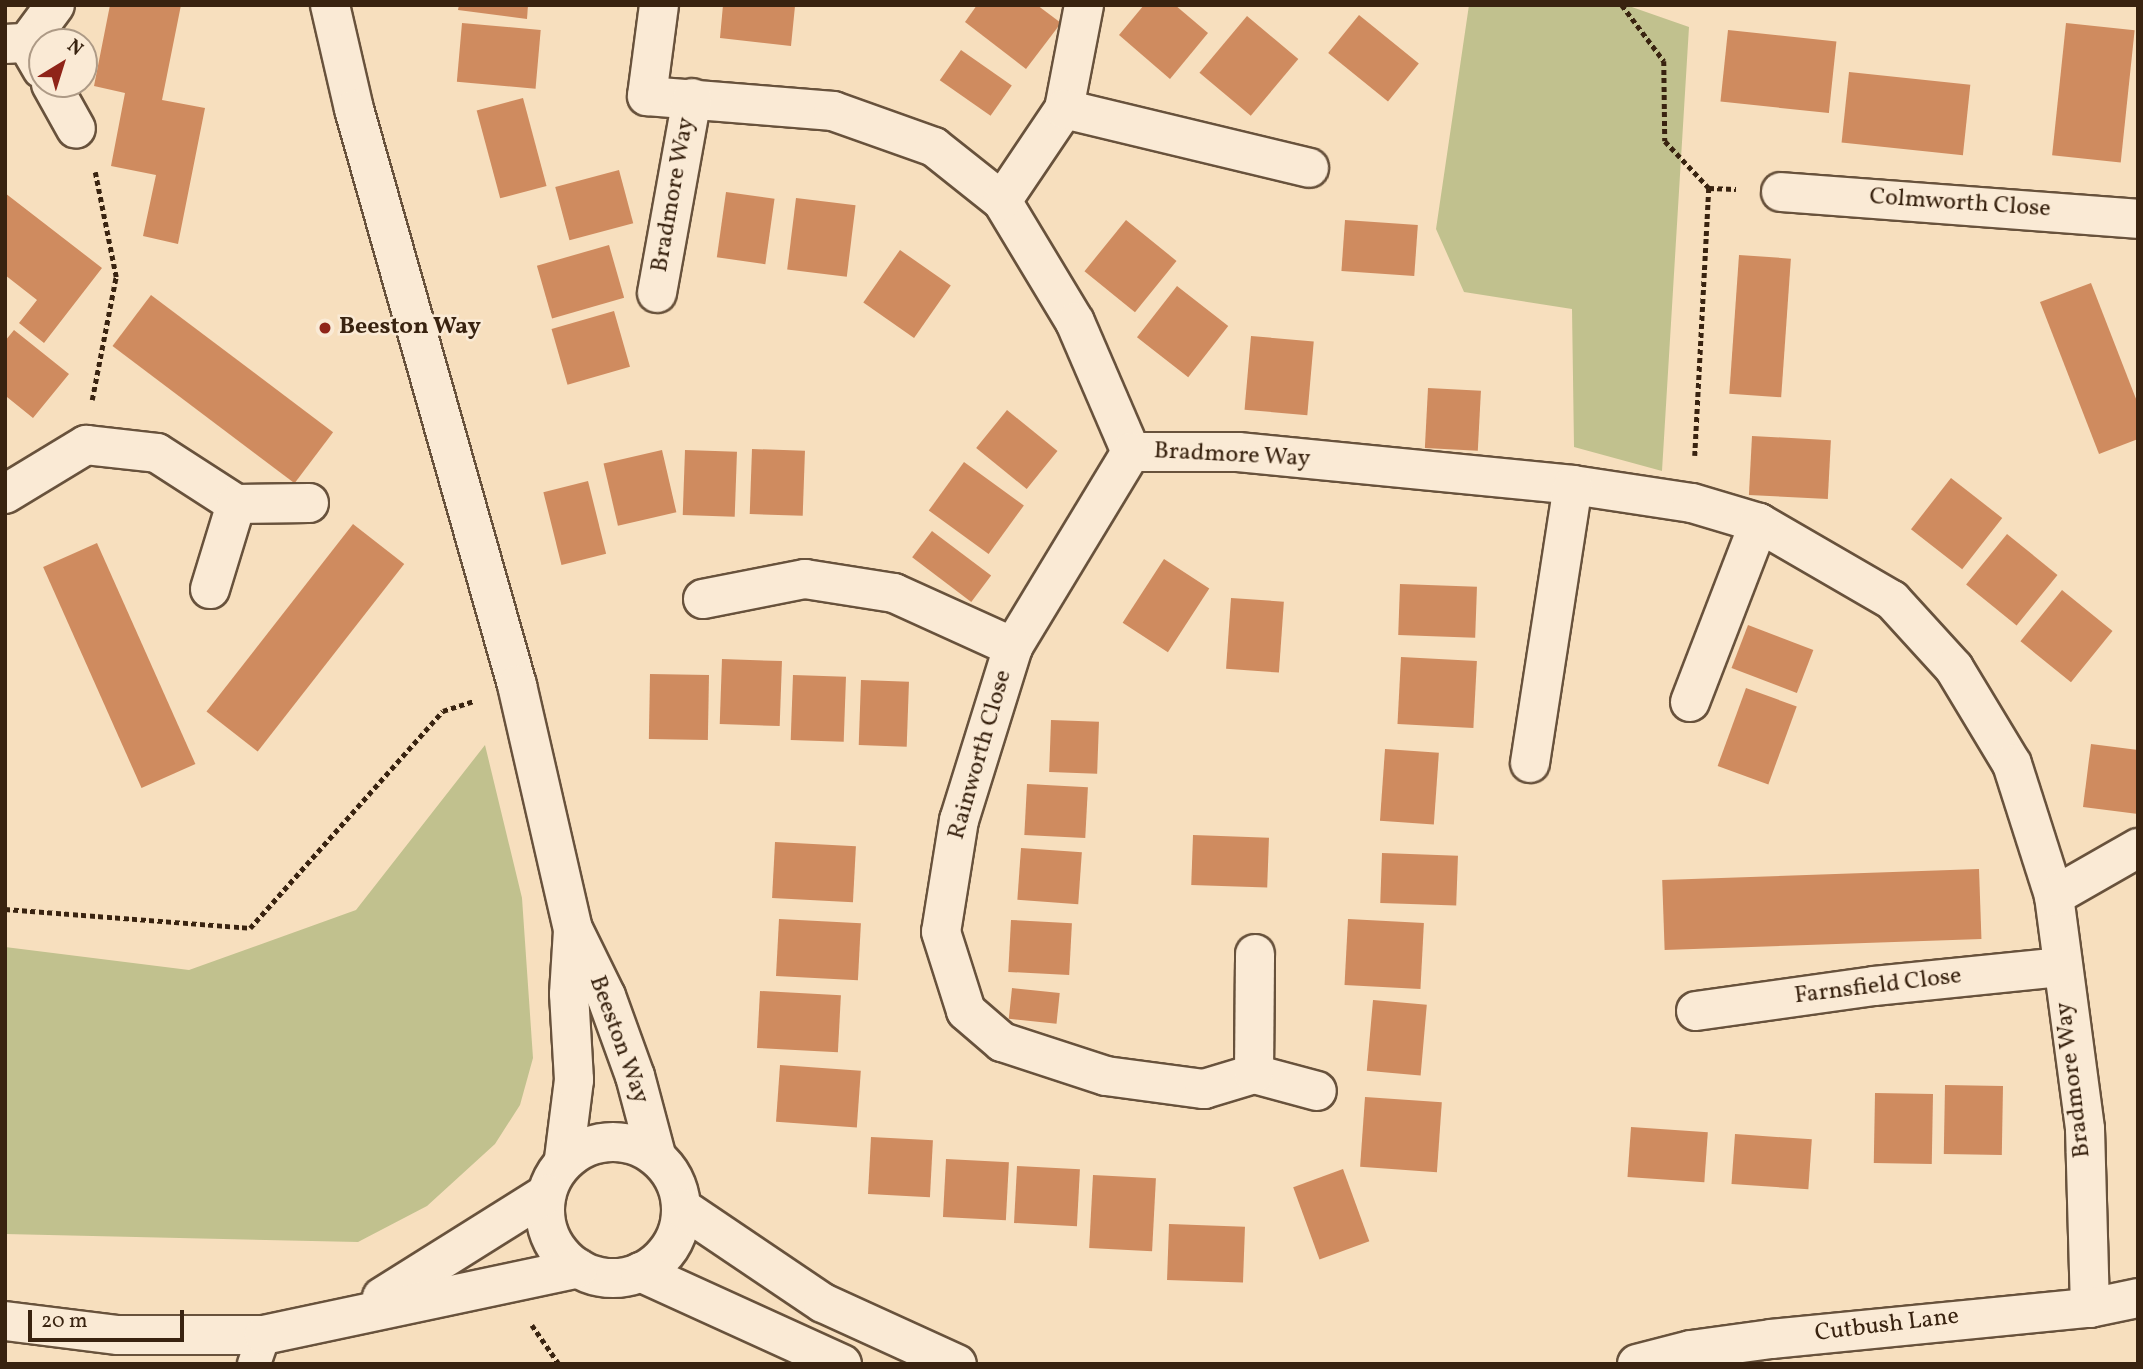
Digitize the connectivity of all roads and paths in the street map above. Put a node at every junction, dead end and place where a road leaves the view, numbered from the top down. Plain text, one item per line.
1 (55, 5) edge
2 (330, 5) edge
3 (659, 5) edge
4 (1084, 5) edge
5 (1622, 5) edge
6 (25, 52) edge
7 (59, 98) edge
8 (692, 98) junction
9 (1064, 109) junction
10 (76, 129) joint
11 (1309, 168) dead end
12 (1781, 192) dead end
13 (1002, 201) junction
14 (2138, 219) edge
15 (657, 293) dead end
16 (86, 445) junction
17 (1131, 452) junction
18 (1573, 485) junction
19 (5, 494) edge
20 (309, 503) dead end
21 (1692, 503) junction
22 (236, 504) junction
23 (1759, 523) junction
24 (210, 589) dead end
25 (703, 599) dead end
26 (1013, 647) junction
27 (517, 685) junction
28 (1690, 702) dead end
29 (1530, 762) dead end
30 (2138, 848) edge
31 (2054, 896) junction
32 (5, 909) edge
33 (573, 929) junction
34 (1255, 954) dead end
35 (2060, 967) junction
36 (1696, 1011) dead end
37 (1254, 1073) junction
38 (1317, 1091) dead end
39 (656, 1155) junction
40 (564, 1159) junction
41 (546, 1194) junction
42 (682, 1208) junction
43 (578, 1268) junction
44 (640, 1272) junction
45 (2138, 1298) edge
46 (2090, 1308) junction
47 (354, 1314) junction
48 (5, 1321) edge
49 (532, 1325) dead end
50 (259, 1349) edge
51 (559, 1364) edge
52 (842, 1364) edge
53 (957, 1364) edge
54 (1637, 1364) edge

1 - 6 street
2 - 27 street, Beeston Way
3 - 8 street, Bradmore Way
4 - 9 street
5 - 21 path
7 - 10 street
8 - 13 street, Bradmore Way
8 - 15 street, Bradmore Way
9 - 11 street
9 - 13 street
10 - 16 path
12 - 14 street, Colmworth Close
13 - 17 street, Bradmore Way
16 - 19 street
16 - 22 street
17 - 18 street, Bradmore Way
17 - 26 street, Rainworth Close
18 - 21 street, Bradmore Way
18 - 29 street
20 - 22 street
21 - 23 street, Bradmore Way
22 - 24 street
23 - 28 street
23 - 31 street, Bradmore Way
25 - 26 street, Rainworth Close
26 - 37 street, Rainworth Close
27 - 32 path
27 - 33 street, Beeston Way
30 - 31 street
31 - 35 street, Bradmore Way
33 - 39 street, Beeston Way
33 - 40 street, Beeston Way
34 - 37 street
35 - 36 street, Farnsfield Close
35 - 46 street, Bradmore Way
37 - 38 street
39 - 40 street
39 - 42 street
40 - 41 street
41 - 43 street
41 - 47 street
42 - 44 street
42 - 53 street
43 - 44 street
43 - 47 street
44 - 52 street
45 - 46 street, Cutbush Lane
46 - 54 street, Cutbush Lane
47 - 50 street
48 - 50 street
49 - 51 path

